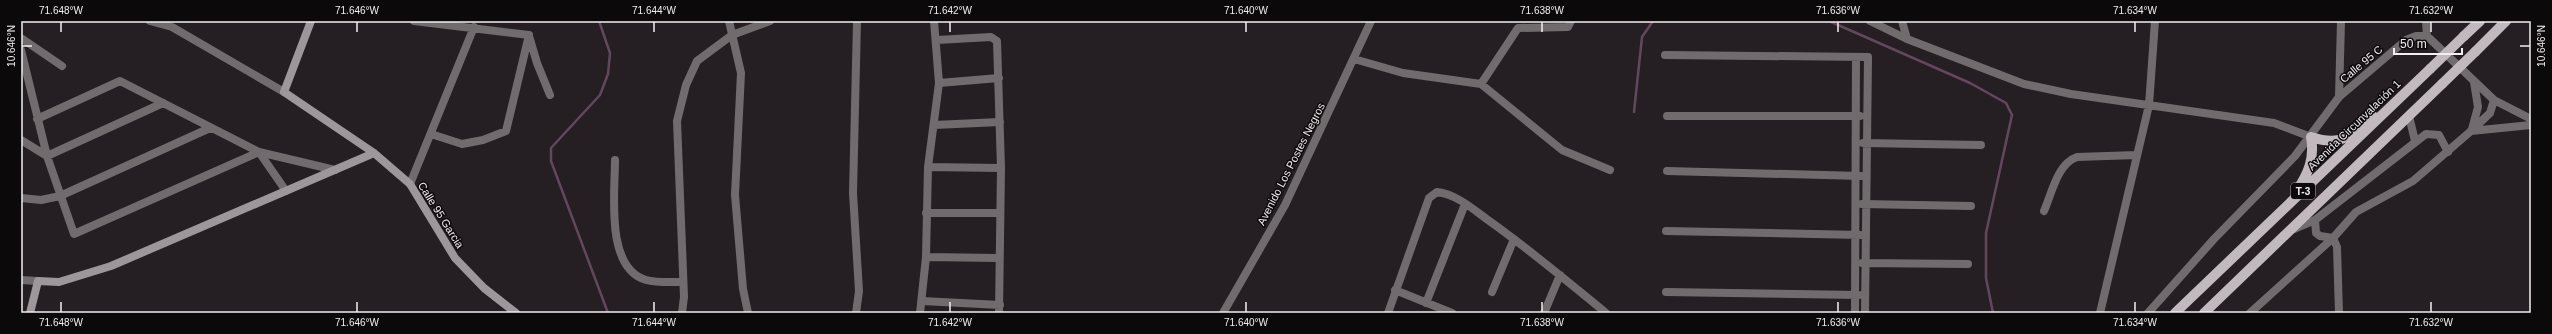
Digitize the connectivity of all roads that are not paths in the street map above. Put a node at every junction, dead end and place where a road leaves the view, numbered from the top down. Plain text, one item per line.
1 (150, 21) edge
2 (311, 21) edge
3 (414, 21) edge
4 (499, 21) edge
5 (729, 21) edge
6 (770, 21) edge
7 (857, 21) edge
8 (934, 21) edge
9 (1371, 21) edge
10 (1571, 21) edge
11 (1870, 21) edge
12 (1902, 21) edge
13 (2155, 21) edge
14 (2341, 21) edge
15 (2426, 21) edge
16 (2480, 21) edge
17 (2506, 21) edge
18 (173, 24) edge
19 (474, 27) junction
20 (500, 30) junction
21 (529, 35) junction
22 (732, 35) junction
23 (2427, 36) junction
24 (21, 38) edge
25 (1907, 39) junction
26 (938, 40) junction
27 (21, 50) edge
28 (1665, 55) dead end
29 (1856, 57) junction
30 (1354, 59) junction
31 (62, 66) dead end
32 (999, 78) junction
33 (2473, 80) junction
34 (939, 83) junction
35 (1481, 84) junction
36 (21, 85) edge
37 (1856, 85) junction
38 (1868, 85) junction
39 (29, 90) junction
40 (284, 92) junction
41 (550, 95) dead end
42 (2339, 97) junction
43 (2401, 97) junction
44 (2494, 100) junction
45 (162, 103) junction
46 (2149, 105) junction
47 (1667, 116) dead end
48 (1856, 116) junction
49 (1868, 116) junction
50 (2409, 116) junction
51 (38, 119) junction
52 (2531, 119) edge
53 (1000, 122) junction
54 (934, 125) junction
55 (2531, 125) edge
56 (210, 128) junction
57 (2471, 131) junction
58 (431, 134) junction
59 (2311, 137) junction
60 (21, 140) edge
61 (2415, 141) junction
62 (1856, 143) junction
63 (1867, 143) junction
64 (1981, 145) dead end
65 (259, 152) junction
66 (2448, 152) junction
67 (374, 153) junction
68 (46, 156) junction
69 (2137, 156) junction
70 (615, 160) dead end
71 (928, 167) junction
72 (1001, 168) junction
73 (335, 170) junction
74 (1610, 170) dead end
75 (1667, 171) dead end
76 (1856, 176) junction
77 (1867, 176) junction
78 (410, 184) junction
79 (286, 191) junction
80 (60, 196) junction
81 (21, 198) edge
82 (1465, 204) junction
83 (1856, 204) junction
84 (1867, 204) junction
85 (1972, 206) dead end
86 (2284, 209) junction
87 (2044, 211) dead end
88 (926, 213) junction
89 (1000, 213) junction
90 (2315, 220) junction
91 (1666, 231) dead end
92 (2288, 232) junction
93 (1856, 234) junction
94 (1866, 235) junction
95 (2333, 238) junction
96 (1514, 239) junction
97 (926, 257) junction
98 (998, 258) junction
99 (1866, 263) junction
100 (1855, 264) junction
101 (1968, 264) dead end
102 (1560, 275) junction
103 (21, 280) edge
104 (38, 281) junction
105 (683, 282) junction
106 (1395, 290) junction
107 (1492, 292) dead end
108 (1666, 292) dead end
109 (1855, 294) junction
110 (1866, 296) junction
111 (922, 301) junction
112 (1426, 302) junction
113 (999, 309) edge
114 (30, 313) edge
115 (516, 313) edge
116 (682, 313) edge
117 (748, 313) edge
118 (856, 313) edge
119 (920, 313) edge
120 (1223, 313) edge
121 (1388, 313) edge
122 (1452, 313) edge
123 (1544, 313) edge
124 (1606, 313) edge
125 (1855, 313) edge
126 (1865, 313) edge
127 (2100, 313) edge
128 (2148, 313) edge
129 (2175, 313) edge
130 (2204, 313) edge
131 (2250, 313) edge
132 (2339, 313) edge

1 - 18 street
2 - 40 street
3 - 19 street
4 - 20 street
5 - 22 street
6 - 22 street
7 - 118 street
8 - 26 street
9 - 30 street, Avenido Los Postes Negros
10 - 35 street
11 - 25 street
12 - 25 street
13 - 46 street
14 - 42 street
15 - 23 street
16 - 43 main road, Avenida Circunvalación 1 / T-3, bridge
17 - 50 main road, T-3, bridge
18 - 40 street
19 - 20 street
19 - 58 street
20 - 21 street
21 - 41 street
21 - 58 street
22 - 105 street
22 - 117 street
23 - 33 street
23 - 42 street, Calle 95 C
24 - 31 street
25 - 46 street
26 - 32 street
26 - 34 street
27 - 39 street
28 - 29 street
29 - 37 street
29 - 38 street
30 - 35 street
30 - 120 street, Avenido Los Postes Negros
32 - 34 street
32 - 53 street
33 - 44 street
33 - 57 street
34 - 54 street
35 - 74 street
36 - 39 street
37 - 38 street
37 - 48 street
38 - 49 street
39 - 51 street
40 - 67 street, Calle 95 Garcia
42 - 59 street, Calle 95 C
43 - 59 main road
43 - 86 main road, Avenida Circunvalación 1 / T-3
44 - 52 street
44 - 57 street
45 - 51 street
45 - 56 street
45 - 68 street
46 - 59 street
46 - 69 street
47 - 48 street
48 - 49 street
48 - 62 street
49 - 63 street
50 - 61 street
50 - 92 main road, T-3
51 - 68 street
53 - 54 street
53 - 72 street
54 - 71 street
55 - 57 street
56 - 65 street
56 - 80 street
57 - 66 street
58 - 78 street
59 - 86 main road
59 - 128 street, Calle 95 C
60 - 68 street
61 - 66 street
61 - 90 street
62 - 63 street
62 - 76 street
63 - 64 street
63 - 77 street
65 - 73 street
65 - 79 street
65 - 80 street
66 - 95 street
67 - 73 street
67 - 78 street, Calle 95 Garcia
68 - 80 street
69 - 87 street
69 - 127 street
70 - 105 street
71 - 72 street
71 - 88 street
72 - 89 street
73 - 79 street
75 - 76 street
76 - 77 street
76 - 83 street
77 - 84 street
78 - 115 street, Calle 95 Garcia
79 - 104 street
80 - 81 street
82 - 96 street
82 - 106 street
82 - 112 street
83 - 84 street
83 - 93 street
84 - 85 street
84 - 94 street
86 - 129 main road, Avenida Circunvalación 1 / T-3
88 - 89 street
88 - 97 street
89 - 98 street
90 - 92 street
90 - 95 street
91 - 93 street
92 - 130 main road, T-3
93 - 94 street
93 - 100 street
94 - 99 street
95 - 131 street
95 - 132 street
96 - 102 street
96 - 107 street
97 - 98 street
97 - 111 street
98 - 113 street
99 - 100 street
99 - 101 street
99 - 110 street
100 - 109 street
102 - 123 street
102 - 124 street
103 - 104 street
104 - 114 street
105 - 116 street
106 - 112 street
106 - 121 street
108 - 109 street
109 - 110 street
109 - 125 street
110 - 126 street
111 - 113 street
111 - 119 street
112 - 122 street

